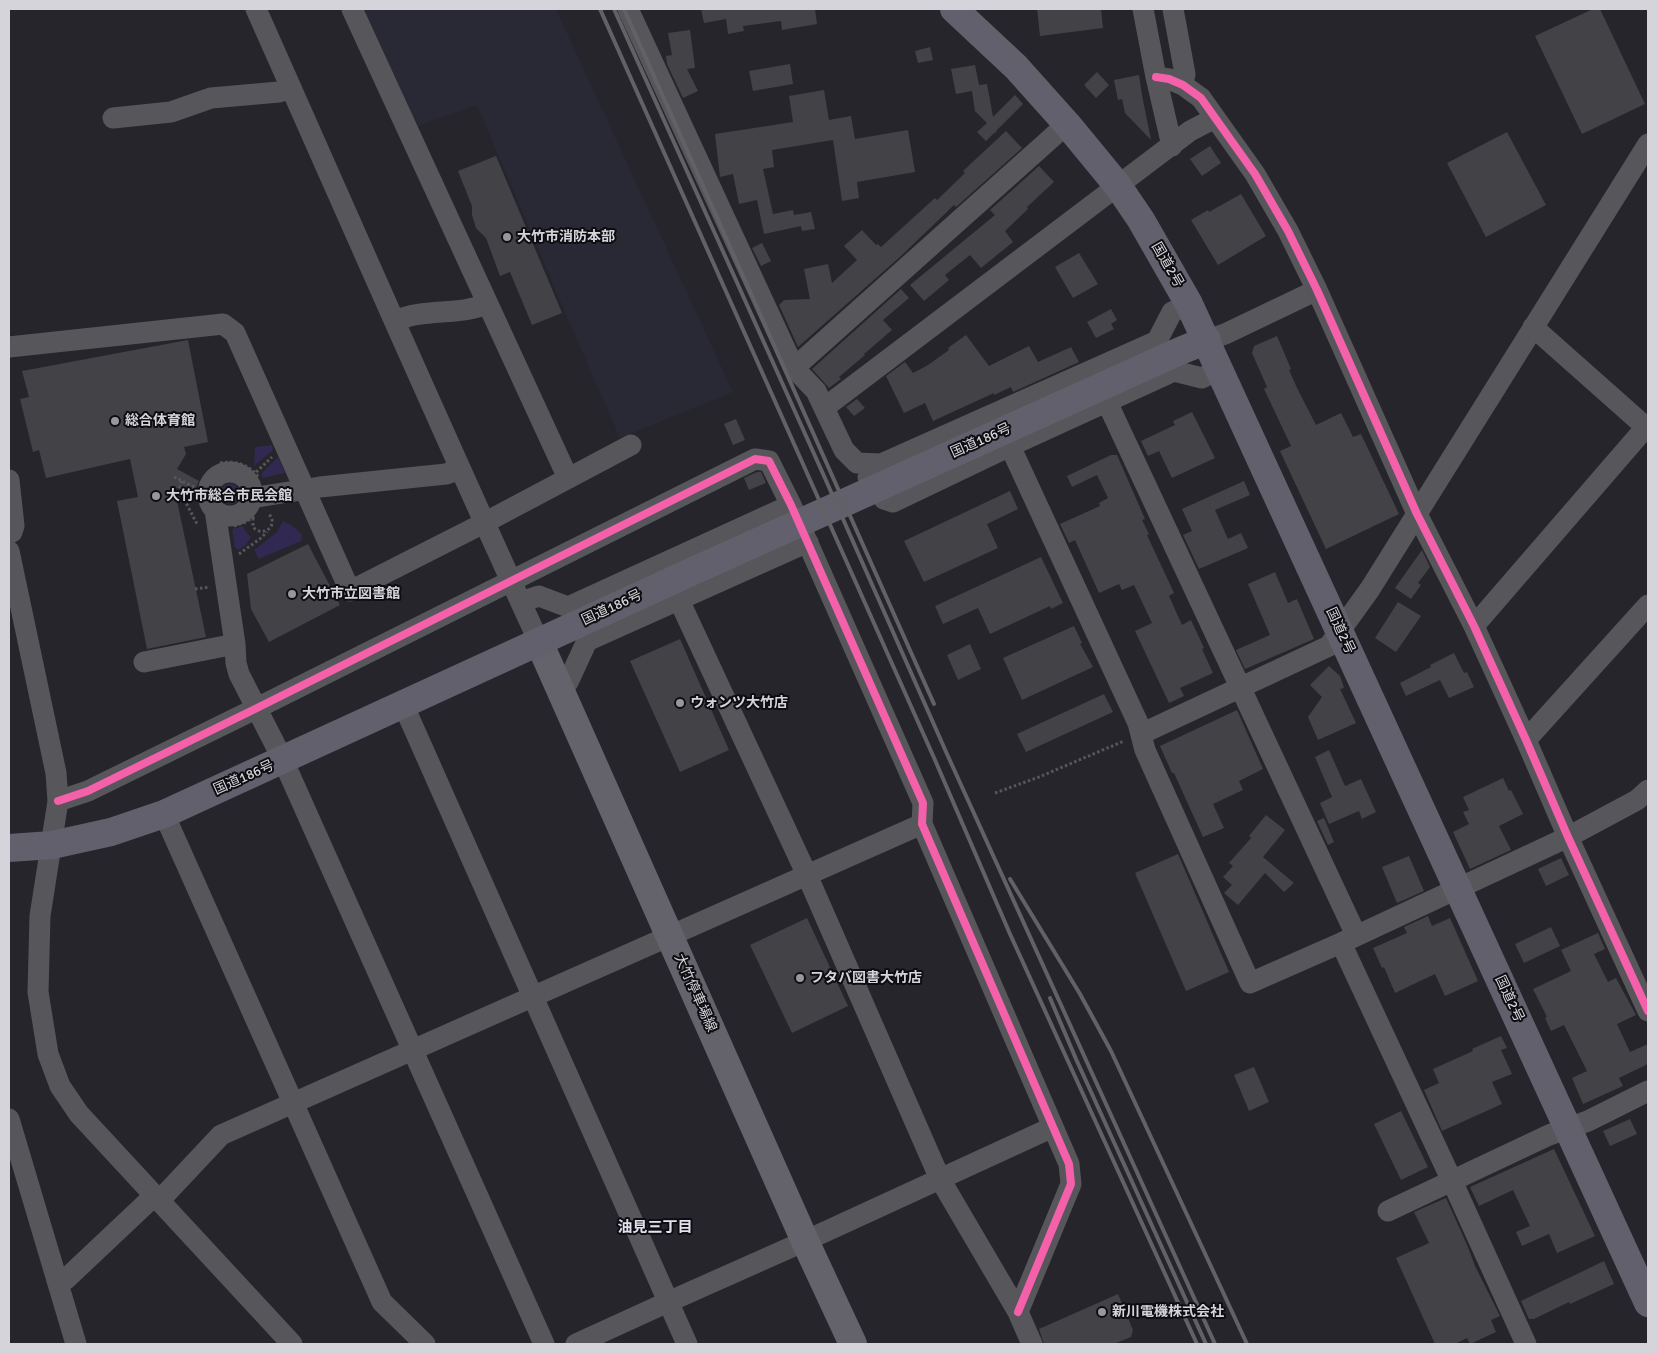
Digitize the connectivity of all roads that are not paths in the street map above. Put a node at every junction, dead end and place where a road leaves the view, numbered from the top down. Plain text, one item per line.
1 (256, 9) edge
2 (352, 9) edge
3 (628, 9) edge
4 (954, 9) edge
5 (1143, 9) edge
6 (1173, 9) edge
7 (1156, 77) junction
8 (1183, 85) junction
9 (291, 88) junction
10 (113, 118) dead end
11 (1215, 118) junction
12 (1067, 124) junction
13 (1172, 146) junction
14 (1647, 148) edge
15 (1118, 186) junction
16 (1317, 290) junction
17 (487, 304) junction
18 (1189, 304) junction
19 (395, 321) junction
20 (1533, 327) junction
21 (1207, 340) junction
22 (9, 347) edge
23 (794, 368) junction
24 (1219, 369) junction
25 (1108, 402) junction
26 (824, 408) junction
27 (1647, 428) edge
28 (997, 443) junction
29 (631, 445) dead end
30 (857, 463) junction
31 (460, 469) junction
32 (568, 478) junction
33 (9, 480) edge
34 (304, 489) junction
35 (255, 496) junction
36 (791, 505) junction
37 (1417, 514) junction
38 (221, 518) junction
39 (484, 523) junction
40 (9, 533) edge
41 (808, 542) junction
42 (9, 551) edge
43 (696, 570) junction
44 (511, 582) junction
45 (679, 600) junction
46 (520, 602) junction
47 (1648, 605) edge
48 (1474, 626) junction
49 (1340, 632) junction
50 (539, 642) junction
51 (235, 653) junction
52 (144, 662) dead end
53 (559, 687) junction
54 (1240, 688) junction
55 (403, 704) junction
56 (257, 708) junction
57 (1141, 734) junction
58 (1526, 740) junction
59 (283, 760) junction
60 (1648, 790) edge
61 (58, 801) junction
62 (164, 814) junction
63 (922, 824) junction
64 (1568, 837) junction
65 (52, 845) junction
66 (9, 848) edge
67 (807, 875) junction
68 (1458, 889) junction
69 (670, 936) junction
70 (1349, 939) junction
71 (534, 997) junction
72 (1648, 1011) edge
73 (413, 1050) junction
74 (1648, 1091) edge
75 (294, 1104) junction
76 (9, 1119) edge
77 (1053, 1127) junction
78 (1568, 1128) junction
79 (940, 1178) junction
80 (1452, 1180) junction
81 (157, 1199) junction
82 (1388, 1211) dead end
83 (805, 1242) junction
84 (57, 1280) junction
85 (668, 1302) junction
86 (1648, 1303) edge
87 (1018, 1312) junction
88 (76, 1344) edge
89 (292, 1344) edge
90 (425, 1344) edge
91 (544, 1344) edge
92 (576, 1344) edge
93 (687, 1344) edge
94 (853, 1344) edge
95 (1032, 1344) edge
96 (1526, 1344) edge

1 - 9 street
2 - 17 street
3 - 23 street
4 - 12 highway, 国道2号
5 - 7 street
6 - 8 street
7 - 8 street
7 - 13 street
8 - 11 street
9 - 10 street
9 - 19 street
11 - 13 street
11 - 16 street
12 - 15 highway, 国道2号
12 - 23 street
13 - 15 street
14 - 20 street
15 - 18 highway, 国道2号
15 - 26 street
16 - 21 street
16 - 37 street
17 - 19 street
17 - 32 street
18 - 21 highway, 国道2号
18 - 30 street
19 - 31 street
20 - 27 street
20 - 37 street
21 - 24 highway, 国道2号
21 - 28 highway, 国道186号
22 - 34 street
23 - 26 street
24 - 25 street
24 - 49 highway, 国道2号
25 - 28 street
25 - 54 street
26 - 30 street
27 - 48 street
28 - 30 street
28 - 43 highway, 国道186号
28 - 57 street
29 - 32 street
31 - 34 street
31 - 39 street
32 - 39 street
33 - 40 street
34 - 35 street
34 - 39 street
35 - 38 street
35 - 38 street
36 - 41 street
36 - 43 street
36 - 44 street
37 - 48 street
37 - 49 street
38 - 51 street
39 - 44 street
41 - 43 street
41 - 63 street
42 - 61 street
43 - 45 street
43 - 46 street
43 - 50 highway, 国道186号
44 - 46 street
44 - 56 street
45 - 53 street
45 - 67 street
46 - 50 street
47 - 58 street
48 - 58 street
49 - 54 street
49 - 68 highway, 国道2号
50 - 53 main road, 大竹停車場線
50 - 55 highway, 国道186号
51 - 52 street
51 - 56 street
53 - 69 main road, 大竹停車場線
54 - 57 street
54 - 70 street
55 - 59 highway, 国道186号
55 - 71 street
56 - 59 street
56 - 61 street
57 - 70 street
58 - 64 street
59 - 62 highway, 国道186号
59 - 73 street
60 - 64 street
61 - 65 street
62 - 65 highway, 国道186号
62 - 75 street
63 - 67 street
63 - 77 street
64 - 68 street
64 - 72 street
65 - 66 highway, 国道186号
65 - 81 street
67 - 69 street
67 - 79 street
68 - 70 street
68 - 78 highway, 国道2号
69 - 71 street
69 - 83 main road, 大竹停車場線
70 - 80 street
71 - 73 street
71 - 85 street
73 - 75 street
73 - 91 street
74 - 78 street
75 - 81 street
75 - 90 street
76 - 84 street
77 - 79 street
77 - 87 street
78 - 80 street
78 - 86 highway, 国道2号
79 - 83 street
79 - 87 street
80 - 82 street
80 - 96 street
81 - 84 street
81 - 89 street
83 - 85 street
83 - 94 main road, 大竹停車場線
84 - 88 street
85 - 92 street
85 - 93 street
87 - 95 street

